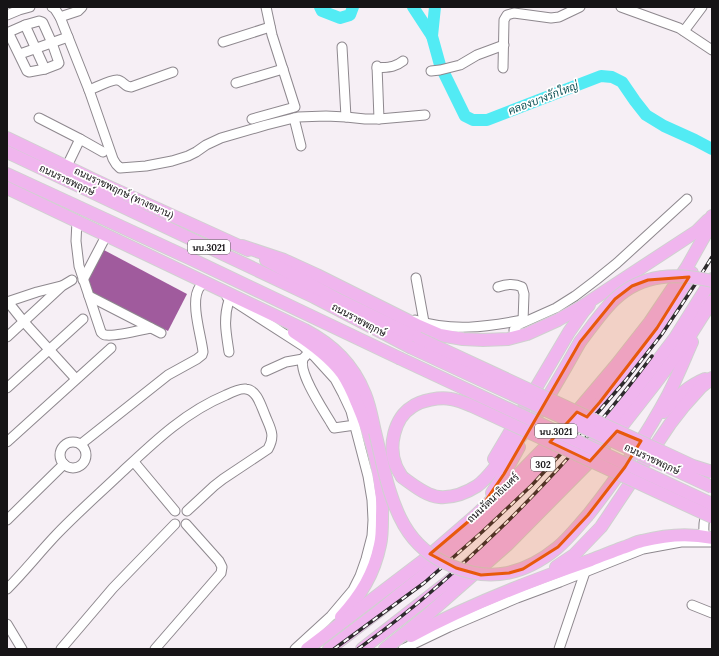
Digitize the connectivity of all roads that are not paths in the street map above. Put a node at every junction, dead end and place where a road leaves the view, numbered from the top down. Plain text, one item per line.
1 (30, 7) edge
2 (52, 7) edge
3 (82, 7) edge
4 (266, 7) edge
5 (580, 7) edge
6 (621, 7) edge
7 (702, 7) edge
8 (505, 11) edge
9 (542, 12) edge
10 (7, 15) edge
11 (60, 17) junction
12 (25, 25) junction
13 (270, 27) junction
14 (684, 31) junction
15 (68, 37) junction
16 (222, 42) dead end
17 (52, 43) junction
18 (504, 45) junction
19 (342, 47) dead end
20 (36, 48) junction
21 (712, 50) edge
22 (20, 54) junction
23 (403, 61) dead end
24 (283, 68) junction
25 (503, 68) dead end
26 (45, 69) junction
27 (436, 70) dead end
28 (173, 72) dead end
29 (236, 83) dead end
30 (89, 90) junction
31 (295, 107) junction
32 (425, 115) dead end
33 (346, 116) junction
34 (296, 117) junction
35 (39, 118) dead end
36 (252, 119) dead end
37 (379, 120) junction
38 (7, 138) edge
39 (80, 139) junction
40 (301, 146) dead end
41 (7, 152) edge
42 (103, 152) dead end
43 (67, 166) junction
44 (7, 176) edge
45 (7, 188) edge
46 (687, 199) dead end
47 (712, 216) edge
48 (77, 221) junction
49 (106, 236) junction
50 (712, 239) edge
51 (242, 246) junction
52 (617, 263) junction
53 (630, 275) junction
54 (416, 278) dead end
55 (72, 280) dead end
56 (83, 280) junction
57 (712, 280) edge
58 (204, 282) junction
59 (62, 286) junction
60 (498, 287) dead end
61 (89, 296) junction
62 (231, 298) junction
63 (594, 300) junction
64 (7, 302) edge
65 (710, 305) edge
66 (378, 306) junction
67 (82, 319) dead end
68 (526, 320) junction
69 (24, 322) junction
70 (424, 322) junction
71 (151, 328) junction
72 (161, 333) dead end
73 (7, 337) edge
74 (515, 337) junction
75 (414, 342) junction
76 (111, 348) dead end
77 (49, 349) junction
78 (229, 352) dead end
79 (306, 356) junction
80 (266, 371) dead end
81 (712, 377) edge
82 (76, 379) junction
83 (7, 388) edge
84 (544, 402) junction
85 (616, 415) junction
86 (355, 425) junction
87 (8, 438) edge
88 (81, 444) junction
89 (636, 450) junction
90 (134, 462) junction
91 (64, 464) junction
92 (712, 472) edge
93 (712, 488) edge
94 (562, 491) junction
95 (464, 493) junction
96 (712, 504) edge
97 (175, 511) junction
98 (187, 511) junction
99 (712, 511) edge
100 (476, 515) junction
101 (712, 517) edge
102 (7, 520) edge
103 (175, 524) junction
104 (186, 524) junction
105 (709, 539) edge
106 (585, 572) junction
107 (542, 577) junction
108 (7, 589) edge
109 (692, 605) dead end
110 (712, 613) edge
111 (7, 624) edge
112 (309, 648) edge
113 (22, 649) edge
114 (61, 649) edge
115 (155, 649) edge
116 (294, 649) edge
117 (329, 649) edge
118 (362, 649) edge
119 (386, 649) edge
120 (403, 649) edge
121 (559, 649) edge

1 - 10 street
2 - 11 street
3 - 11 street
4 - 13 street
5 - 9 street
6 - 14 street
7 - 14 street
8 - 9 street
8 - 18 street
11 - 15 street
12 - 17 street
12 - 20 street
12 - 22 street
13 - 16 street
13 - 24 street
14 - 21 street
15 - 17 street
15 - 30 street
17 - 20 street
17 - 26 street
18 - 25 street
18 - 27 street
19 - 33 street
20 - 22 street
20 - 26 street
22 - 26 street
23 - 37 street
24 - 29 street
24 - 31 street
28 - 30 street
30 - 34 street
31 - 34 street
31 - 36 street
32 - 37 street
33 - 34 street
33 - 37 street
34 - 40 street
35 - 39 street
38 - 43 main road, ถนนราชพฤกษ์ (ทางขนาน) / นบ.3021
39 - 42 street
39 - 43 street
41 - 75 main road, ถนนราชพฤกษ์ / นบ.3021
43 - 51 main road, ถนนราชพฤกษ์ (ทางขนาน) / นบ.3021
44 - 96 main road, ถนนราชพฤกษ์ / นบ.3021, bridge
45 - 48 main road
46 - 52 street
47 - 53 main road
47 - 100 main road, ถนนรัตนาธิเบศร์ / 302
48 - 49 main road
48 - 56 street
49 - 56 street
49 - 58 main road
50 - 117 main road, ถนนรัตนาธิเบศร์ / 302
51 - 66 main road
51 - 75 main road
52 - 53 street
52 - 68 street
53 - 63 main road
54 - 70 street
55 - 59 street
56 - 61 street
57 - 84 main road, bridge
57 - 85 main road, 302
58 - 62 main road
58 - 88 street
59 - 64 street
59 - 69 street
60 - 68 street
61 - 71 street
61 - 71 street
62 - 78 street
62 - 79 street
62 - 89 main road, bridge
62 - 112 main road
63 - 74 main road
63 - 95 main road
64 - 69 street
65 - 89 main road
65 - 94 main road
66 - 70 street
66 - 74 main road
67 - 77 street
68 - 70 street
68 - 74 street
69 - 73 street
69 - 77 street
71 - 72 street
75 - 92 main road, bridge
75 - 93 main road, ถนนราชพฤกษ์ / นบ.3021, bridge
76 - 82 street
77 - 82 street
77 - 83 street
79 - 80 street
79 - 86 street
79 - 86 street
81 - 89 main road
81 - 107 main road
82 - 87 street
84 - 95 main road
84 - 100 main road
85 - 94 main road
85 - 118 main road, 302
86 - 116 street
88 - 91 street
88 - 91 street
90 - 97 street
90 - 98 street
90 - 108 street
91 - 102 street
94 - 119 main road
95 - 101 main road, bridge
97 - 98 street
97 - 103 street
98 - 104 street
99 - 105 street
100 - 112 main road, ถนนรัตนาธิเบศร์ / 302
103 - 104 street
103 - 114 street
104 - 115 street
105 - 106 street
105 - 107 main road
106 - 120 street
106 - 121 street
107 - 119 main road
109 - 110 street
111 - 113 street

